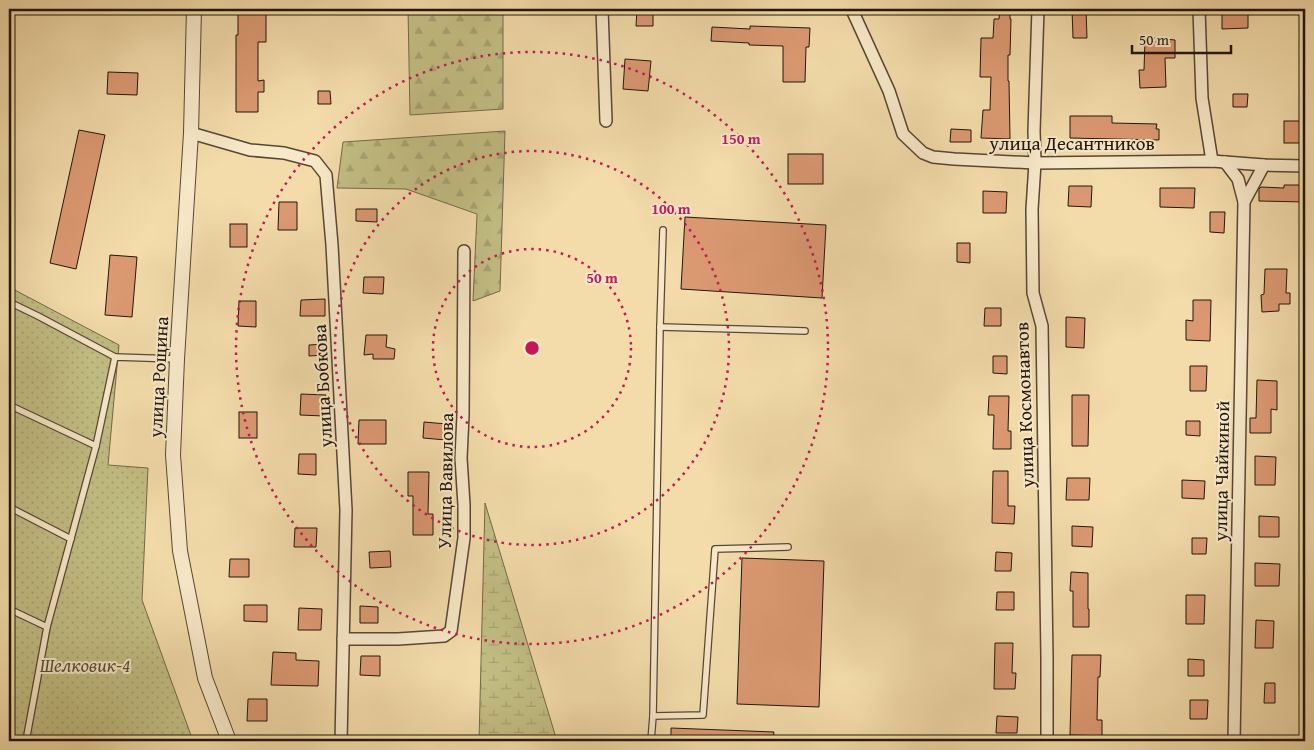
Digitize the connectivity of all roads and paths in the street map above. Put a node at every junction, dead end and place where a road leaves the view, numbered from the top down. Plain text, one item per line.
1 (194, 9) edge
2 (602, 9) edge
3 (853, 9) edge
4 (1038, 9) edge
5 (1199, 9) edge
6 (606, 121) dead end
7 (191, 133) junction
8 (1212, 161) junction
9 (1225, 162) junction
10 (1035, 163) junction
11 (1264, 165) junction
12 (1305, 166) edge
13 (1244, 202) junction
14 (663, 230) dead end
15 (464, 251) dead end
16 (9, 302) edge
17 (660, 327) junction
18 (805, 331) dead end
19 (114, 357) junction
20 (177, 359) junction
21 (9, 405) edge
22 (96, 446) junction
23 (9, 507) edge
24 (72, 538) junction
25 (788, 547) dead end
26 (9, 609) edge
27 (48, 627) junction
28 (343, 639) junction
29 (653, 716) junction
30 (26, 741) edge
31 (229, 741) edge
32 (341, 741) edge
33 (651, 741) edge
34 (1047, 741) edge
35 (1234, 741) edge

1 - 7 street, улица Рощина
2 - 6 street
3 - 10 street, улица Десантников
4 - 10 street, улица Космонавтов
5 - 8 street
7 - 20 street, улица Рощина
7 - 28 street, улица Бобкова
8 - 9 street, улица Десантников
8 - 10 street, улица Десантников
9 - 11 street, улица Десантников
9 - 13 street, улица Чайкиной
10 - 34 street, улица Космонавтов
11 - 12 street
11 - 13 street, улица Чайкиной
13 - 35 street, улица Чайкиной
14 - 17 lane
15 - 28 street, Улица Вавилова
16 - 19 lane
17 - 18 lane
17 - 29 lane
19 - 20 lane
19 - 22 lane
20 - 31 street, улица Рощина
21 - 22 lane
22 - 24 lane
23 - 24 lane
24 - 27 lane
25 - 29 lane
26 - 27 lane
27 - 30 lane
28 - 32 street, улица Бобкова
29 - 33 lane

